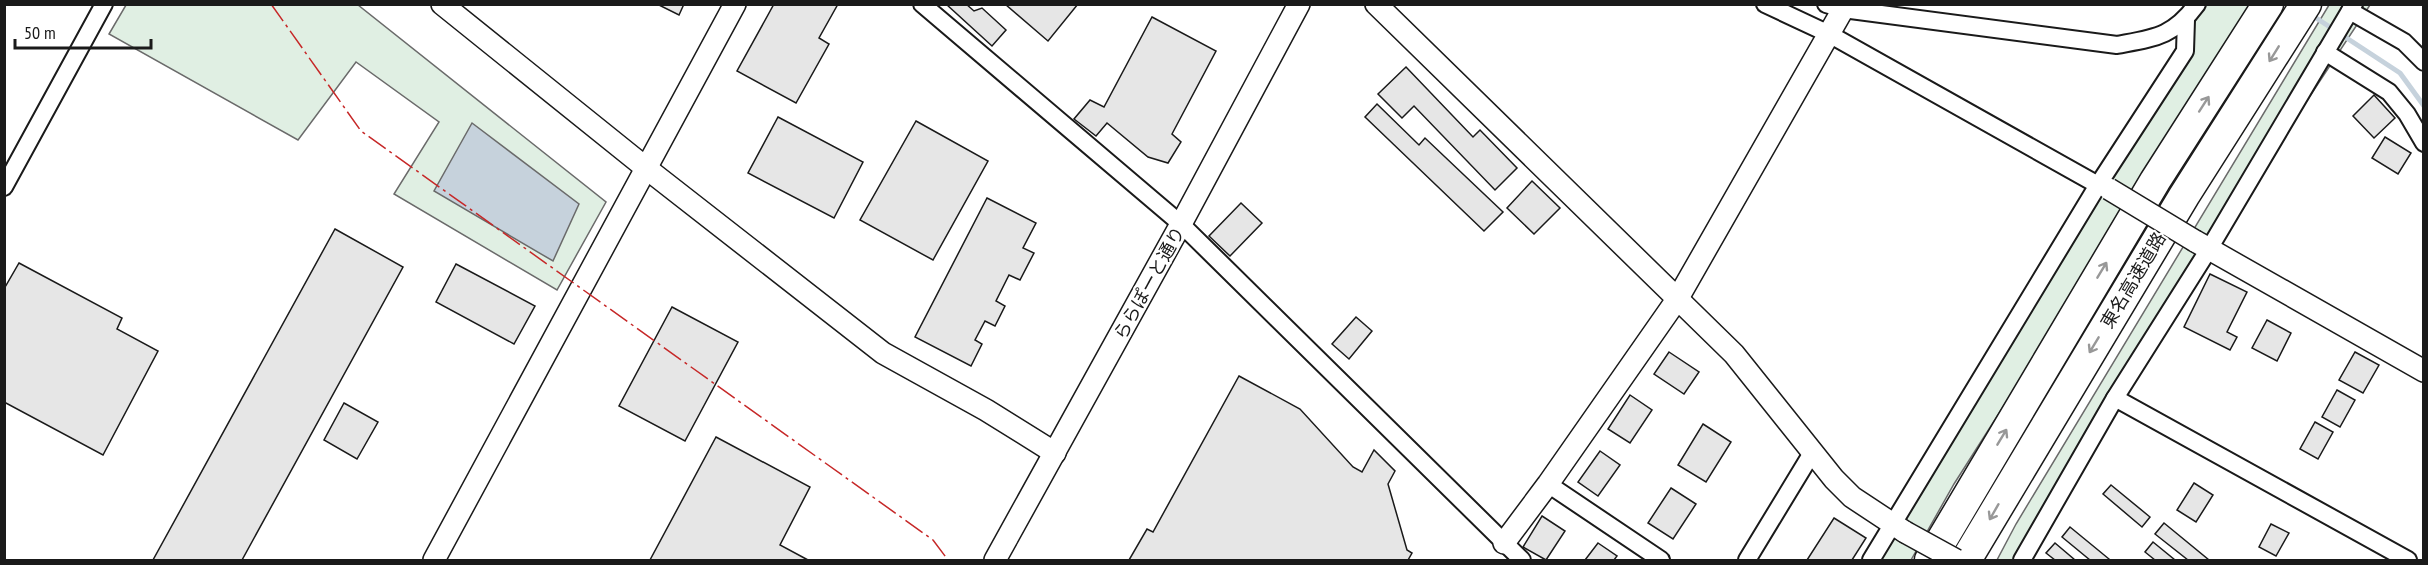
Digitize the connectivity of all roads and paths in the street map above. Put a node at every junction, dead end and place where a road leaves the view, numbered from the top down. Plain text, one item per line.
1 (104, 4) edge
2 (442, 4) edge
3 (735, 4) edge
4 (922, 4) edge
5 (1299, 4) edge
6 (1376, 4) edge
7 (1765, 4) edge
8 (2198, 4) edge
9 (2268, 4) edge
10 (2306, 4) edge
11 (1838, 6) edge
12 (2352, 8) edge
13 (2186, 20) junction
14 (1829, 34) junction
15 (2325, 52) junction
16 (2424, 62) edge
17 (2424, 143) edge
18 (646, 168) junction
19 (4, 187) edge
20 (2104, 187) junction
21 (1181, 224) junction
22 (2202, 245) junction
23 (1678, 298) junction
24 (2424, 371) edge
25 (2115, 398) junction
26 (1055, 453) junction
27 (1812, 453) junction
28 (1548, 484) junction
29 (1899, 528) junction
30 (1504, 543) junction
31 (434, 561) edge
32 (995, 561) edge
33 (1522, 561) edge
34 (1661, 561) edge
35 (1747, 561) edge
36 (1871, 561) edge
37 (1930, 561) edge
38 (1956, 561) edge
39 (1966, 561) edge
40 (2022, 561) edge
41 (2408, 561) edge

1 - 19 street
2 - 18 street
3 - 18 street
4 - 21 street
5 - 21 street, ららぽーと通り
6 - 23 street
7 - 14 street
8 - 13 street
37 -> 9 highway, 東名高速道路
10 -> 39 highway, 東名高速道路
11 - 13 street
11 - 14 street
12 - 15 street
12 - 16 street
13 - 20 street
14 - 20 street
14 - 23 street
15 - 17 street
15 - 22 street
18 - 26 street
18 - 31 street
20 - 22 street, bridge
20 - 29 street
21 - 26 street, ららぽーと通り
21 - 30 street
22 - 24 street
22 - 25 street
23 - 27 street
23 - 28 street
25 - 40 street
25 - 41 street
26 - 32 street, ららぽーと通り
27 - 29 street
27 - 35 street
28 - 30 street
28 - 34 street
29 - 36 street
29 - 38 street, bridge
30 - 33 street

